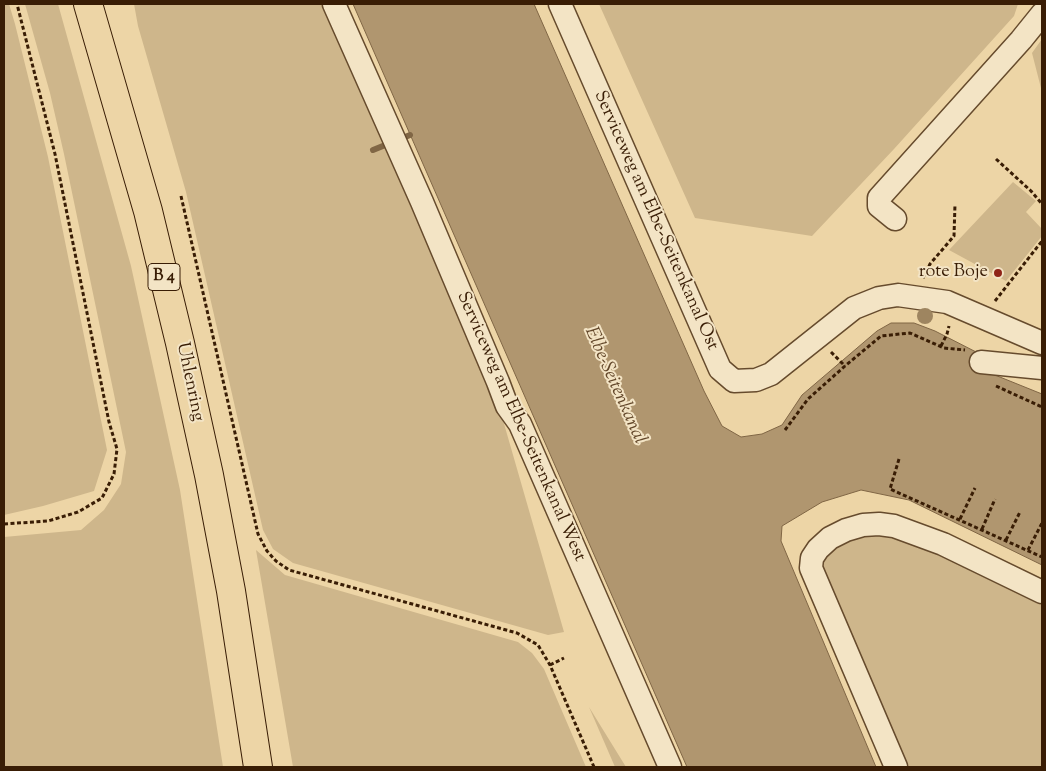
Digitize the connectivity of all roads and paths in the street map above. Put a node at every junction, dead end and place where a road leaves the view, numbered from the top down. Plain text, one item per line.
1 (17, 4) edge
2 (88, 4) edge
3 (104, 4) edge
4 (334, 4) edge
5 (560, 4) edge
6 (1042, 14) edge
7 (111, 81) junction
8 (996, 159) dead end
9 (181, 196) dead end
10 (955, 204) dead end
11 (1042, 204) edge
12 (895, 218) dead end
13 (1042, 241) edge
14 (912, 297) junction
15 (982, 317) junction
16 (947, 334) dead end
17 (1042, 343) edge
18 (941, 346) junction
19 (974, 356) joint
20 (837, 358) dead end
21 (845, 366) junction
22 (1042, 368) edge
23 (988, 383) dead end
24 (1042, 407) edge
25 (785, 430) dead end
26 (899, 459) dead end
27 (975, 488) dead end
28 (995, 500) dead end
29 (1020, 512) dead end
30 (960, 520) junction
31 (1042, 522) edge
32 (4, 524) edge
33 (982, 529) junction
34 (1006, 540) junction
35 (1028, 550) junction
36 (1042, 557) edge
37 (1042, 592) edge
38 (564, 658) dead end
39 (550, 665) junction
40 (258, 767) edge
41 (594, 767) edge
42 (670, 767) edge
43 (896, 767) edge

1 - 32 path
2 - 7 highway, Uhlenring / B 4
3 - 7 highway
4 - 42 street, Serviceweg am Elbe-Seitenkanal West
5 - 14 street, Serviceweg am Elbe-Seitenkanal Ost
6 - 12 street
7 - 40 highway, Uhlenring / B 4
8 - 11 path
9 - 39 path
10 - 14 path
13 - 15 path
14 - 15 street, Serviceweg am Elbe-Seitenkanal Ost
15 - 17 street, Serviceweg am Elbe-Seitenkanal Ost
16 - 18 path
18 - 19 path
18 - 21 path
19 - 22 street
20 - 21 path
21 - 25 path
23 - 24 path
26 - 30 path
27 - 30 path
28 - 33 path
29 - 34 path
30 - 33 path
31 - 35 path
33 - 34 path
34 - 35 path
35 - 36 path
37 - 43 street
38 - 39 path
39 - 41 path

